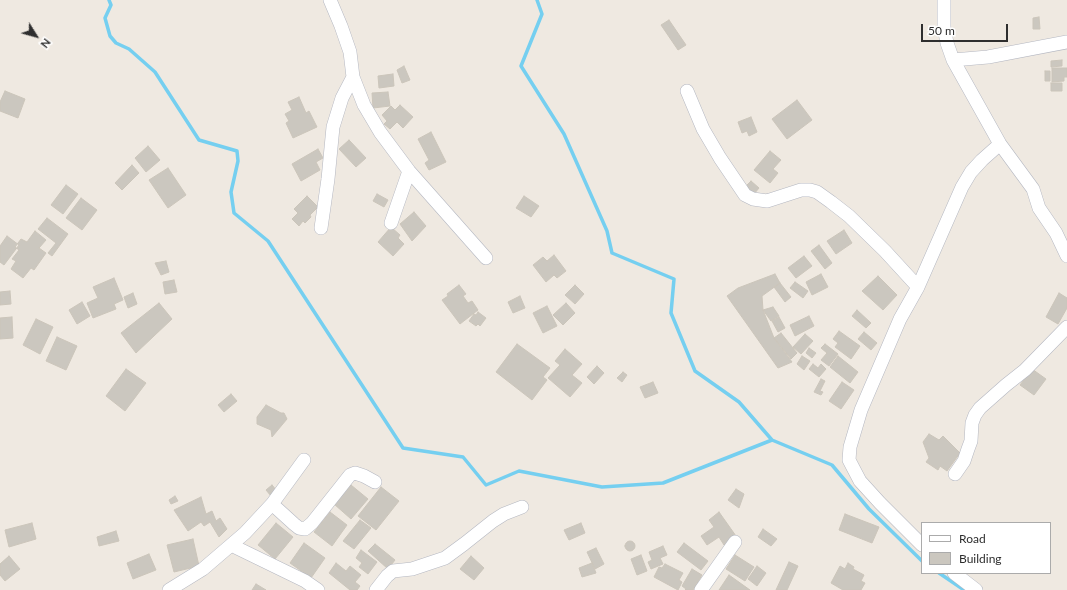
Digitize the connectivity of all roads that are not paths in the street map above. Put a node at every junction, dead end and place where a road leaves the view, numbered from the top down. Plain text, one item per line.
1 (330, 0) edge
2 (944, 0) edge
3 (1067, 42) edge
4 (953, 60) junction
5 (353, 77) junction
6 (687, 91) dead end
7 (1000, 144) junction
8 (409, 171) junction
9 (391, 223) dead end
10 (321, 228) dead end
11 (1067, 256) edge
12 (486, 258) dead end
13 (918, 287) junction
14 (1067, 326) edge
15 (304, 460) dead end
16 (955, 474) dead end
17 (376, 482) dead end
18 (272, 504) junction
19 (522, 507) dead end
20 (735, 542) dead end
21 (921, 544) edge
22 (232, 545) junction
23 (955, 574) edge
24 (169, 590) edge
25 (318, 590) edge
26 (376, 590) edge
27 (701, 590) edge
28 (976, 590) edge

1 - 5 street
2 - 4 street
3 - 4 street
4 - 7 street
5 - 8 street
5 - 10 street
6 - 13 street
7 - 11 street
7 - 13 street
8 - 9 street
8 - 12 street
13 - 21 street
14 - 16 street
15 - 18 street
17 - 18 street
18 - 22 street
19 - 26 street
20 - 27 street
22 - 24 street
22 - 25 street
23 - 28 street

